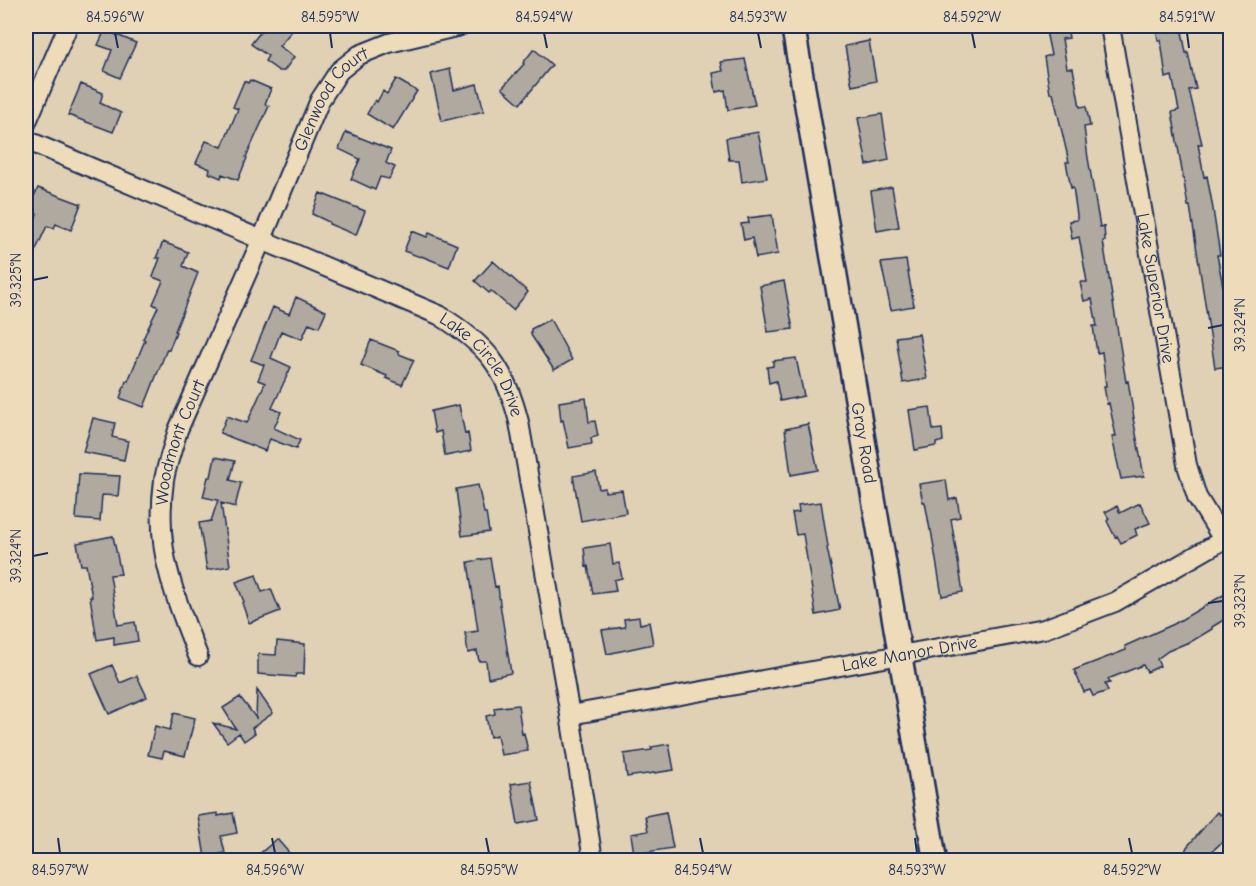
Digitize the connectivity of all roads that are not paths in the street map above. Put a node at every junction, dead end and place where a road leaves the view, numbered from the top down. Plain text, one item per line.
1 (68, 26) edge
2 (460, 26) edge
3 (793, 26) edge
4 (1110, 26) edge
5 (26, 124) edge
6 (26, 140) edge
7 (262, 239) junction
8 (1227, 538) edge
9 (900, 655) junction
10 (198, 656) dead end
11 (570, 715) junction
12 (593, 861) edge
13 (935, 861) edge

1 - 5 street
2 - 7 street, Glenwood Court
3 - 9 street, Gray Road
4 - 8 street, Lake Superior Drive
6 - 7 street, Lake Circle Drive
7 - 10 street, Woodmont Court
7 - 11 street, Lake Circle Drive
8 - 9 street, Lake Manor Drive
9 - 11 street, Lake Manor Drive
9 - 13 street, Gray Road
11 - 12 street, Lake Circle Drive

